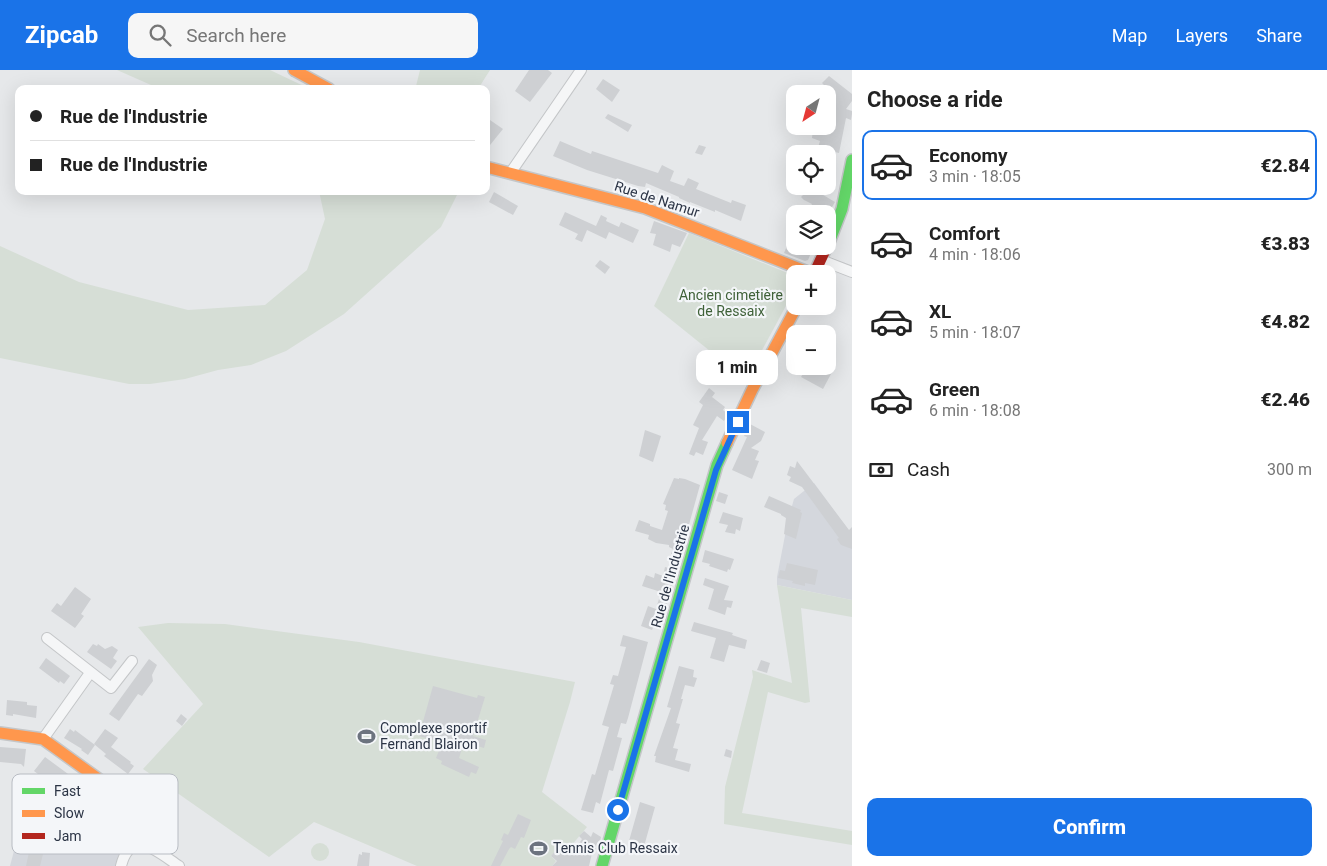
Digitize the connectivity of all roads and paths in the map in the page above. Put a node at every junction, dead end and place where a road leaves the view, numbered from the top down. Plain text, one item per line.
1 (294, 70) edge
2 (581, 70) edge
3 (322, 85) edge
4 (852, 160) edge
5 (490, 168) edge
6 (511, 172) junction
7 (851, 177) edge
8 (836, 224) edge
9 (823, 255) edge
10 (821, 260) junction
11 (790, 265) edge
12 (818, 265) edge
13 (852, 272) edge
14 (792, 315) edge
15 (47, 638) dead end
16 (132, 661) dead end
17 (90, 673) junction
18 (0, 733) edge
19 (43, 739) junction
20 (92, 774) edge
21 (160, 854) edge
22 (179, 866) edge
23 (602, 866) edge

1 - 3 street
2 - 6 street
4 - 7 street
5 - 6 street, Rue de Namur
6 - 11 street, Rue de Namur
7 - 8 street
9 - 10 street
10 - 12 street
10 - 13 street
14 - 23 street, Rue de l'Industrie
15 - 17 street
16 - 17 street
17 - 19 street
18 - 19 street
19 - 20 street
21 - 22 street

